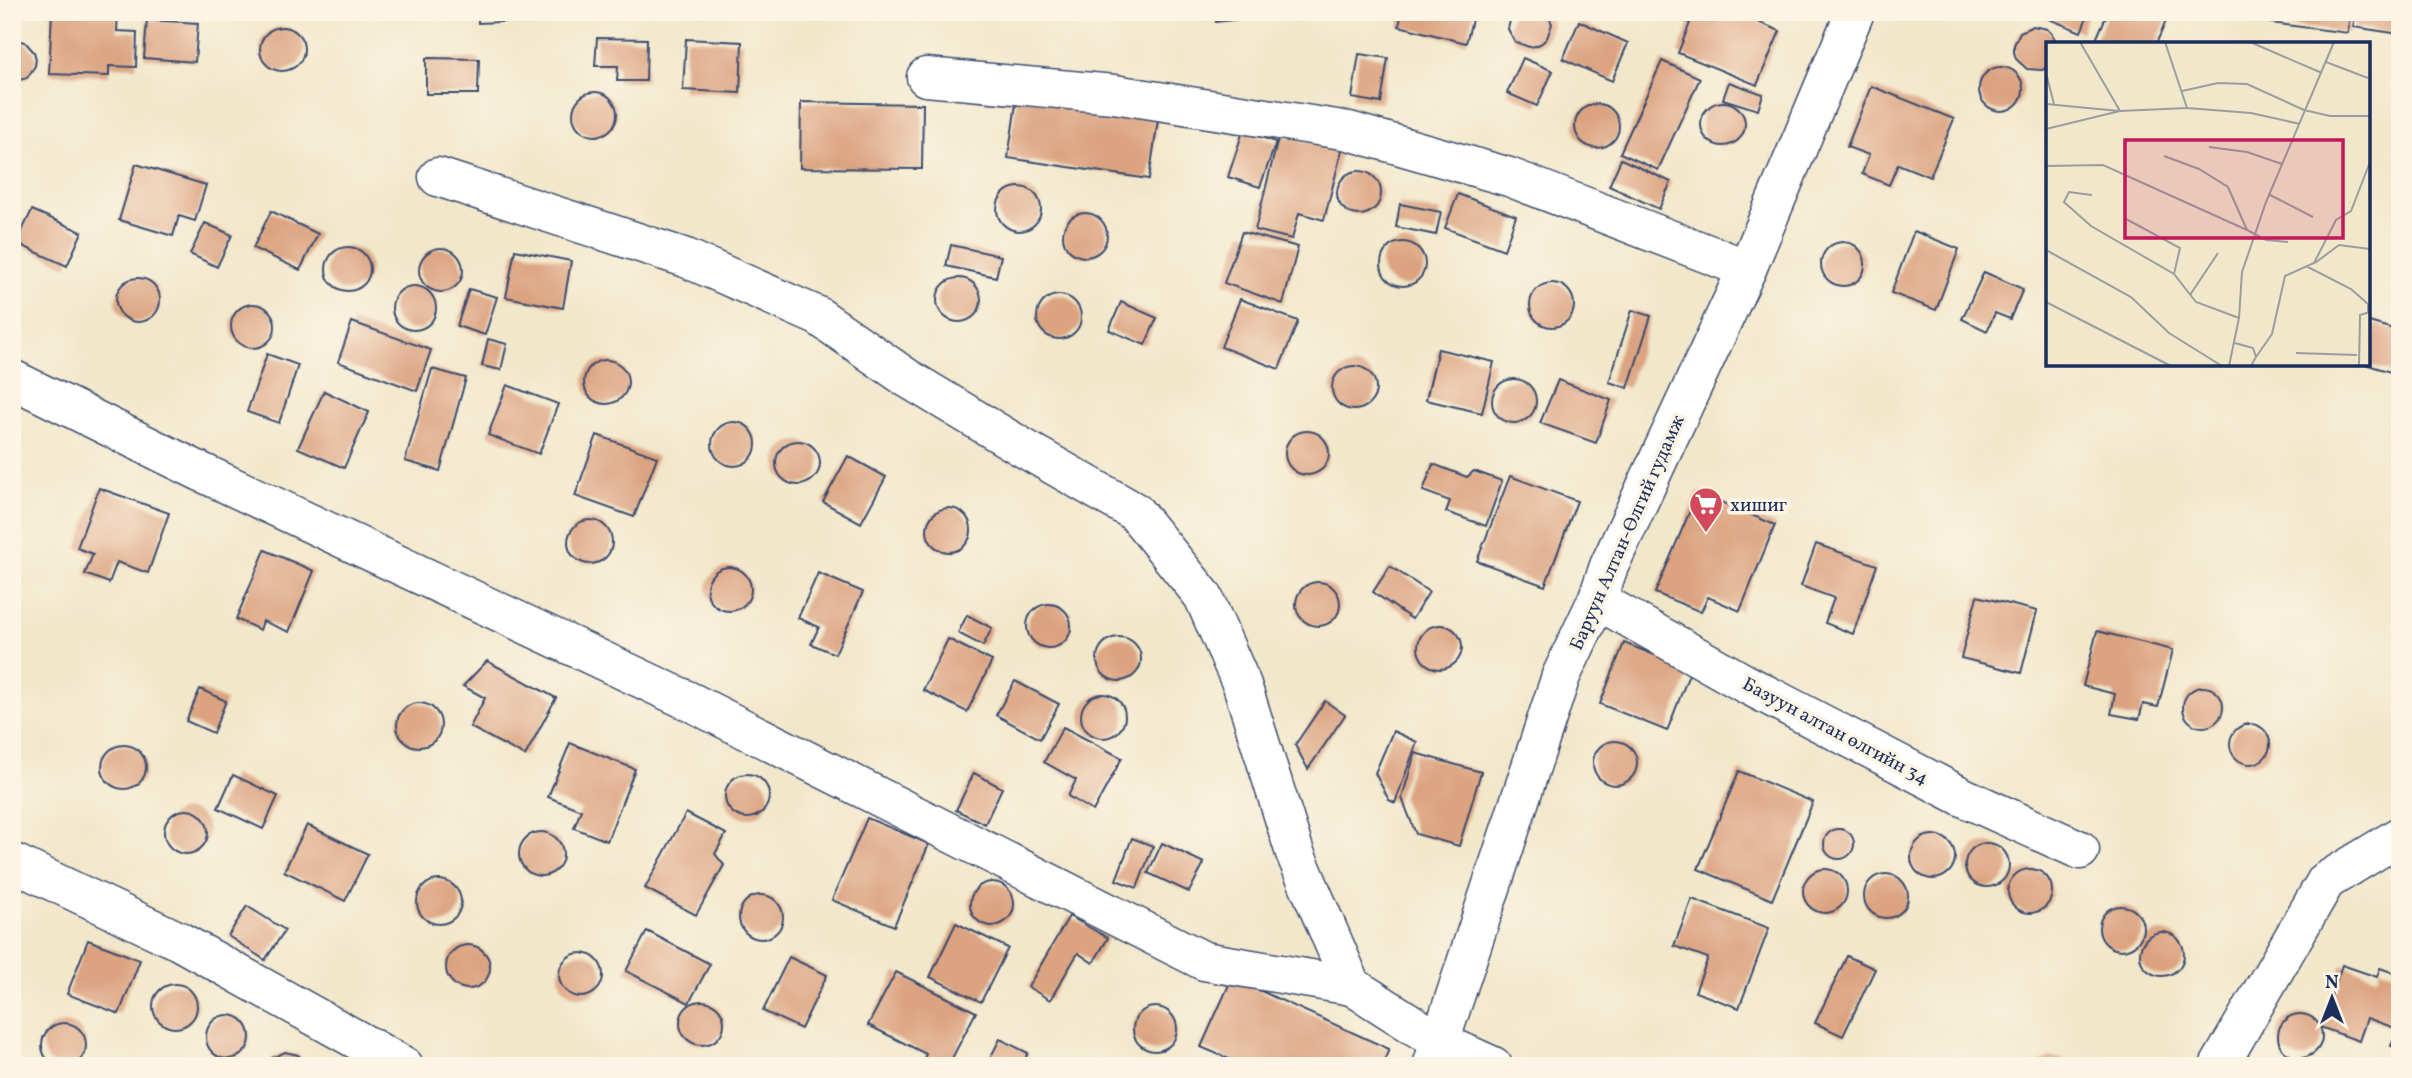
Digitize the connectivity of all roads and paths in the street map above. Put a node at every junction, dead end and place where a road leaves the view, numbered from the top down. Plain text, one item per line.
1 (1855, 12) edge
2 (926, 77) dead end
3 (438, 177) dead end
4 (1747, 269) junction
5 (12, 379) edge
6 (1597, 600) junction
7 (2400, 836) edge
8 (2080, 850) dead end
9 (14, 863) edge
10 (1352, 986) junction
11 (1436, 1054) edge
12 (404, 1066) edge
13 (1493, 1066) edge
14 (2220, 1066) edge

1 - 4 street, Баруун Алтан-Өлгий гудамж
2 - 4 street
3 - 10 street
4 - 6 street, Баруун Алтан-Өлгий гудамж
5 - 10 street
6 - 8 street, Базуун алтан өлгийн 34
6 - 11 street, Баруун Алтан-Өлгий гудамж
7 - 14 street
9 - 12 street
10 - 11 street
11 - 13 street

